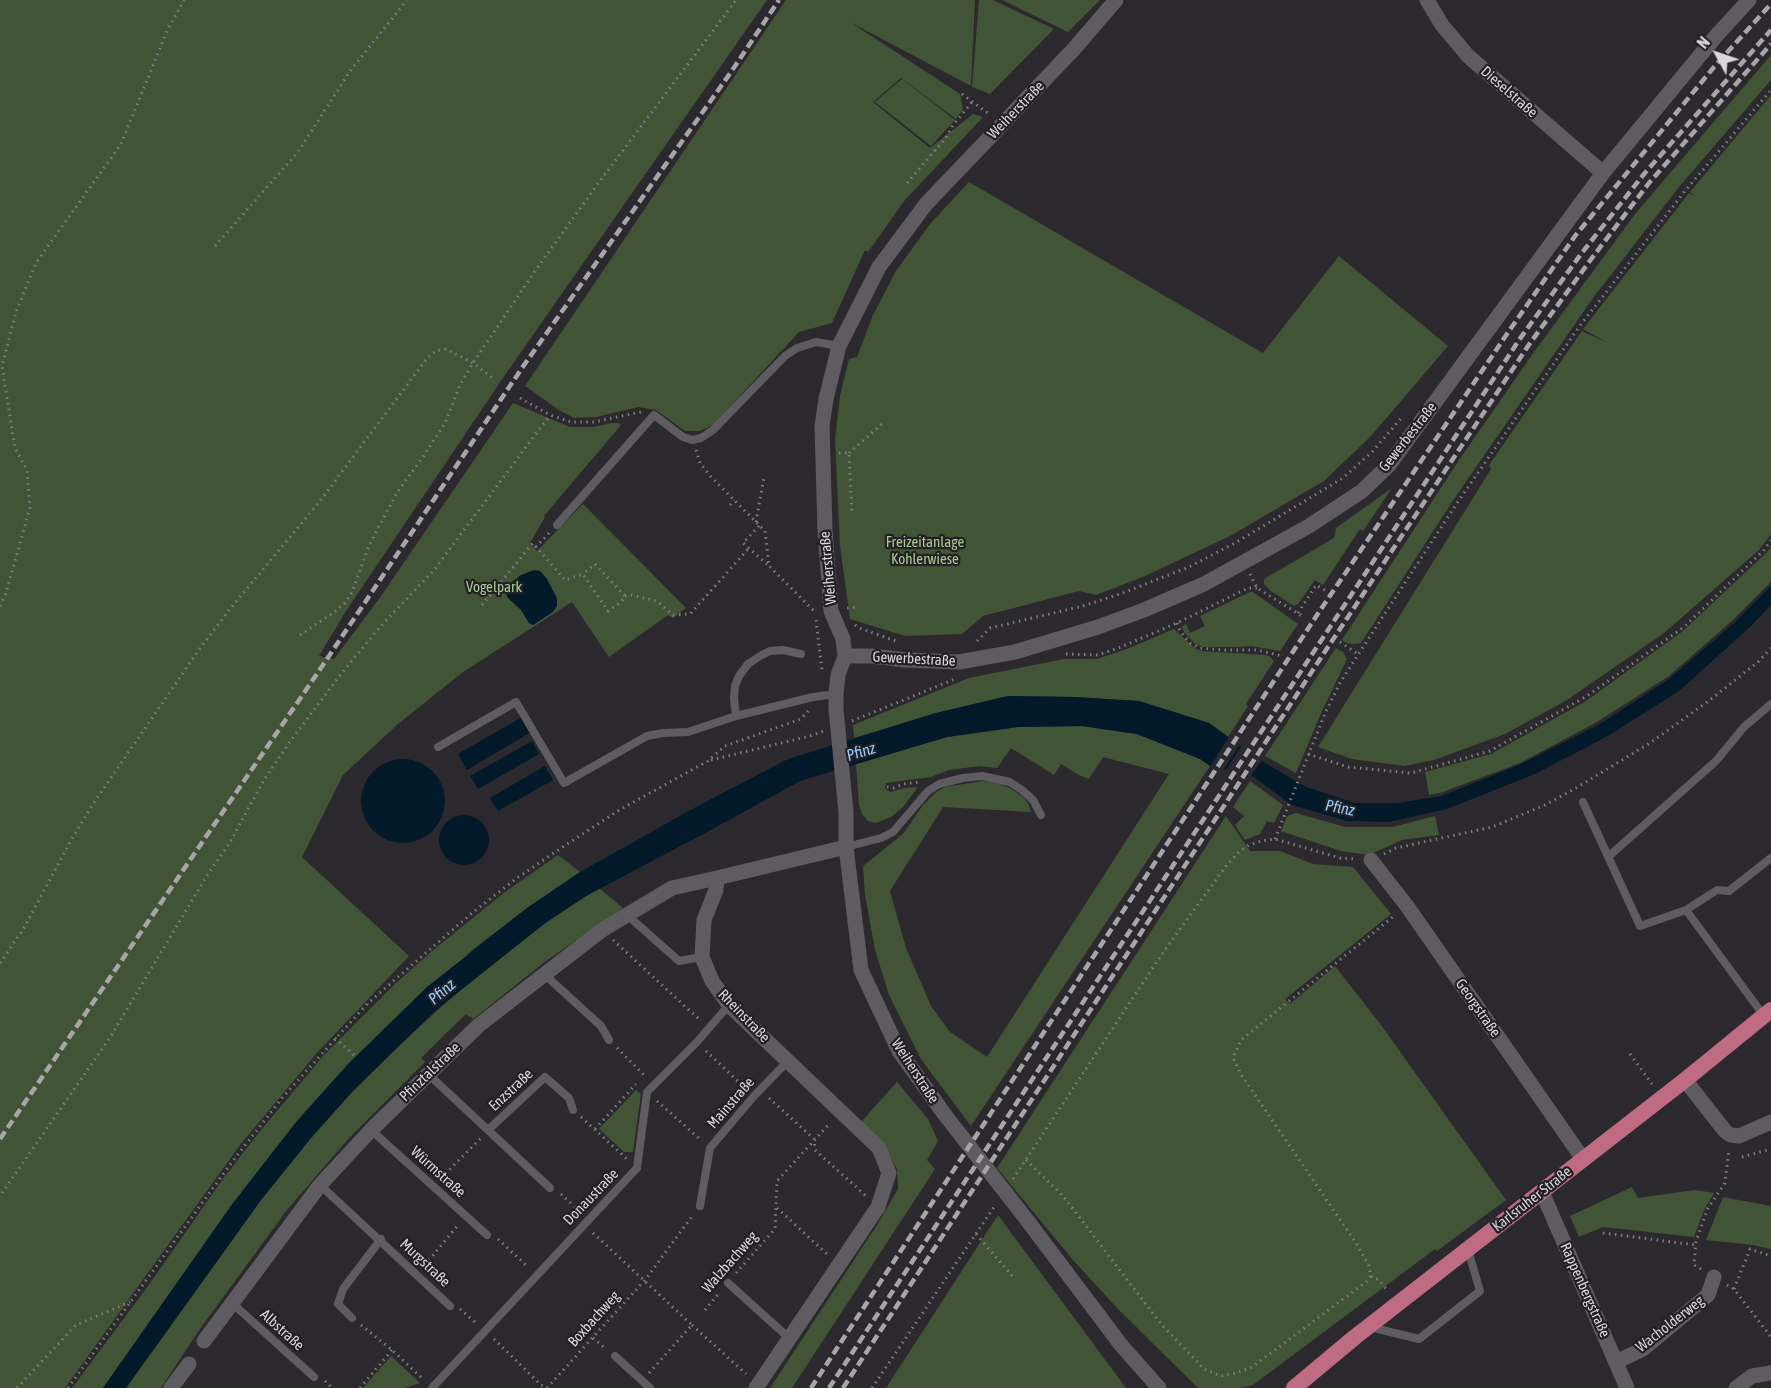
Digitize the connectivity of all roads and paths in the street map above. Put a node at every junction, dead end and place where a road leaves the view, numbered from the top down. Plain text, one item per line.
1 (184, 0) edge
2 (407, 0) edge
3 (736, 0) edge
4 (1116, 0) edge
5 (1427, 0) edge
6 (1749, 0) edge
7 (1771, 90) edge
8 (962, 94) dead end
9 (972, 102) junction
10 (1003, 123) junction
11 (1603, 173) junction
12 (907, 183) dead end
13 (215, 246) dead end
14 (839, 346) junction
15 (473, 363) junction
16 (495, 380) dead end
17 (520, 398) dead end
18 (1408, 410) dead end
19 (550, 415) junction
20 (654, 415) junction
21 (883, 423) dead end
22 (692, 440) junction
23 (849, 453) junction
24 (822, 454) junction
25 (764, 477) dead end
26 (734, 500) junction
27 (730, 505) dead end
28 (852, 514) dead end
29 (756, 522) junction
30 (557, 525) joint
31 (759, 526) junction
32 (1771, 540) edge
33 (536, 547) junction
34 (749, 548) junction
35 (769, 566) junction
36 (583, 574) junction
37 (1257, 588) dead end
38 (1328, 592) dead end
39 (624, 596) junction
40 (482, 605) dead end
41 (0, 606) edge
42 (1298, 613) junction
43 (1302, 616) dead end
44 (835, 620) junction
45 (1176, 623) dead end
46 (300, 635) dead end
47 (976, 642) dead end
48 (1340, 642) dead end
49 (908, 643) dead end
50 (1771, 648) edge
51 (801, 654) dead end
52 (1358, 654) junction
53 (845, 656) junction
54 (1283, 658) dead end
55 (813, 697) junction
56 (832, 699) junction
57 (1771, 704) edge
58 (736, 716) junction
59 (810, 736) dead end
60 (438, 747) dead end
61 (1308, 754) junction
62 (708, 761) junction
63 (887, 787) dead end
64 (928, 791) junction
65 (1583, 802) dead end
66 (1041, 814) dead end
67 (1275, 839) junction
68 (846, 847) junction
69 (1608, 857) junction
70 (1771, 858) edge
71 (1371, 860) junction
72 (717, 878) junction
73 (1407, 906) junction
74 (1686, 910) junction
75 (627, 915) junction
76 (602, 930) junction
77 (702, 957) junction
78 (0, 963) edge
79 (544, 974) junction
80 (729, 1005) junction
81 (1768, 1013) edge
82 (708, 1028) junction
83 (335, 1038) junction
84 (609, 1040) dead end
85 (1630, 1054) dead end
86 (355, 1056) dead end
87 (789, 1060) junction
88 (428, 1073) junction
89 (644, 1075) dead end
90 (1685, 1080) junction
91 (1662, 1098) junction
92 (573, 1110) joint
93 (841, 1110) junction
94 (1771, 1122) edge
95 (595, 1129) junction
96 (371, 1130) junction
97 (488, 1130) junction
98 (1730, 1135) junction
99 (814, 1139) junction
100 (1771, 1149) edge
101 (1742, 1157) dead end
102 (1583, 1159) junction
103 (1026, 1160) junction
104 (638, 1168) junction
105 (320, 1185) junction
106 (434, 1186) junction
107 (1008, 1186) dead end
108 (550, 1188) joint
109 (1542, 1192) junction
110 (2, 1193) dead end
111 (997, 1203) dead end
112 (700, 1206) joint
113 (878, 1207) junction
114 (777, 1208) junction
115 (466, 1216) junction
116 (586, 1222) junction
117 (1603, 1233) dead end
118 (976, 1234) junction
119 (487, 1235) joint
120 (381, 1239) junction
121 (1696, 1245) junction
122 (1468, 1249) junction
123 (1771, 1256) edge
124 (838, 1264) junction
125 (536, 1274) junction
126 (417, 1275) junction
127 (1371, 1276) junction
128 (1714, 1277) junction
129 (1014, 1278) dead end
130 (645, 1280) junction
131 (728, 1283) junction
132 (1383, 1285) dead end
133 (1734, 1289) junction
134 (131, 1302) junction
135 (232, 1303) junction
136 (450, 1305) joint
137 (705, 1310) dead end
138 (352, 1318) joint
139 (692, 1325) junction
140 (1368, 1327) junction
141 (484, 1330) junction
142 (1771, 1337) edge
143 (592, 1338) junction
144 (789, 1338) junction
145 (204, 1341) dead end
146 (392, 1350) junction
147 (615, 1356) joint
148 (1616, 1362) junction
149 (189, 1364) dead end
150 (1771, 1373) edge
151 (314, 1377) dead end
152 (642, 1381) junction
153 (757, 1386) edge
154 (17, 1388) edge
155 (68, 1388) edge
156 (171, 1388) edge
157 (360, 1388) edge
158 (432, 1388) edge
159 (547, 1388) edge
160 (650, 1388) edge
161 (872, 1388) edge
162 (1159, 1388) edge
163 (1294, 1388) edge
164 (1627, 1388) edge
165 (1736, 1388) edge

1 - 41 path
2 - 13 path
3 - 15 path
4 - 10 street, Weiherstraße
5 - 11 street, Dieselstraße
6 - 11 street, Gewerbestraße
7 - 52 path
8 - 9 path
9 - 10 path
9 - 12 path
10 - 14 street, Weiherstraße
11 - 53 street, Gewerbestraße
14 - 22 lane
14 - 24 street, Weiherstraße
15 - 16 path
15 - 46 path
15 - 78 path
17 - 19 path
18 - 47 path
19 - 20 path
19 - 110 path
20 - 22 lane
20 - 30 lane
21 - 23 path
22 - 26 path
23 - 24 path
23 - 28 path
24 - 44 street, Weiherstraße
25 - 29 path
26 - 27 path
26 - 29 path
29 - 31 path
30 - 33 path
31 - 34 path
31 - 35 path
32 - 61 path
33 - 36 path
33 - 40 path
34 - 35 path
34 - 39 path
35 - 56 path
36 - 39 path
36 - 39 path
37 - 42 path
38 - 42 path
42 - 43 path
44 - 49 path
44 - 53 street, Weiherstraße
45 - 54 path
48 - 52 path
50 - 71 path
51 - 58 lane
52 - 61 path
53 - 56 street, Weiherstraße
55 - 56 lane
55 - 58 lane
55 - 62 path
56 - 68 street, Weiherstraße
57 - 69 lane
58 - 60 lane
59 - 62 path
61 - 67 path
62 - 83 path
63 - 64 path
64 - 66 lane
64 - 68 lane
65 - 69 lane
67 - 71 path
67 - 103 path
68 - 72 street
68 - 162 street, Weiherstraße
69 - 74 lane
70 - 74 lane
71 - 73 street, Georgstraße
72 - 75 street, Pfinztalstraße
72 - 77 street, Rheinstraße
73 - 102 street, Georgstraße
73 - 127 path
74 - 81 lane
75 - 76 street, Pfinztalstraße
75 - 77 lane
76 - 79 street, Pfinztalstraße
76 - 82 path
77 - 80 street, Rheinstraße
79 - 84 lane
79 - 88 street, Pfinztalstraße
80 - 82 lane, Donaustraße
80 - 87 street, Rheinstraße
81 - 90 main road, Karlsruher Straße
82 - 104 lane, Donaustraße
83 - 86 path
83 - 134 path
85 - 91 path
87 - 93 street, Rheinstraße
87 - 112 lane, Mainstraße
88 - 96 street, Pfinztalstraße
88 - 97 lane, Enzstraße
89 - 95 path
90 - 91 main road, Karlsruher Straße
90 - 98 street
91 - 102 main road, Karlsruher Straße
92 - 95 path
92 - 97 lane, Enzstraße
93 - 99 path, Walzbachweg
93 - 113 street, Rheinstraße
94 - 98 street
95 - 104 path
96 - 105 street, Pfinztalstraße
96 - 106 lane, Würmstraße
97 - 106 path
97 - 108 lane, Enzstraße
98 - 121 path
99 - 113 path
99 - 114 path, Walzbachweg
100 - 101 path
102 - 109 main road, Karlsruher Straße
103 - 107 path
103 - 127 path
104 - 116 lane, Donaustraße
105 - 120 lane, Murgstraße
105 - 135 street, Pfinztalstraße
106 - 115 lane, Würmstraße
108 - 116 path
109 - 122 main road, Karlsruher Straße
109 - 148 street, Rappenbergstraße
111 - 118 path
112 - 130 path, Boxbachweg
113 - 124 street, Rheinstraße
114 - 124 path
114 - 131 path, Walzbachweg
115 - 119 lane, Würmstraße
115 - 126 path
116 - 125 lane, Donaustraße
116 - 130 path
117 - 121 path
118 - 129 path
118 - 161 path
119 - 125 path
120 - 126 lane, Murgstraße
120 - 138 lane, Murgstraße
121 - 128 path
122 - 140 main road, Karlsruher Straße
122 - 140 lane
123 - 133 path
124 - 144 street, Rheinstraße
125 - 141 lane, Donaustraße
126 - 136 lane, Murgstraße
127 - 132 path
128 - 133 path
128 - 148 street, Wacholderweg
130 - 139 path
130 - 143 path, Boxbachweg
131 - 137 path, Walzbachweg
131 - 144 lane
133 - 142 path
134 - 154 path
134 - 155 path
135 - 145 street, Pfinztalstraße
135 - 151 lane, Albstraße
136 - 141 path
138 - 146 path
139 - 152 path
139 - 153 path
140 - 163 main road, Karlsruher Straße
141 - 158 lane, Donaustraße
141 - 159 path
143 - 147 path
143 - 159 path, Boxbachweg
144 - 153 street, Rheinstraße
146 - 157 path
146 - 158 path
147 - 152 lane
148 - 164 street, Rappenbergstraße
149 - 156 street
150 - 165 street
152 - 160 lane

